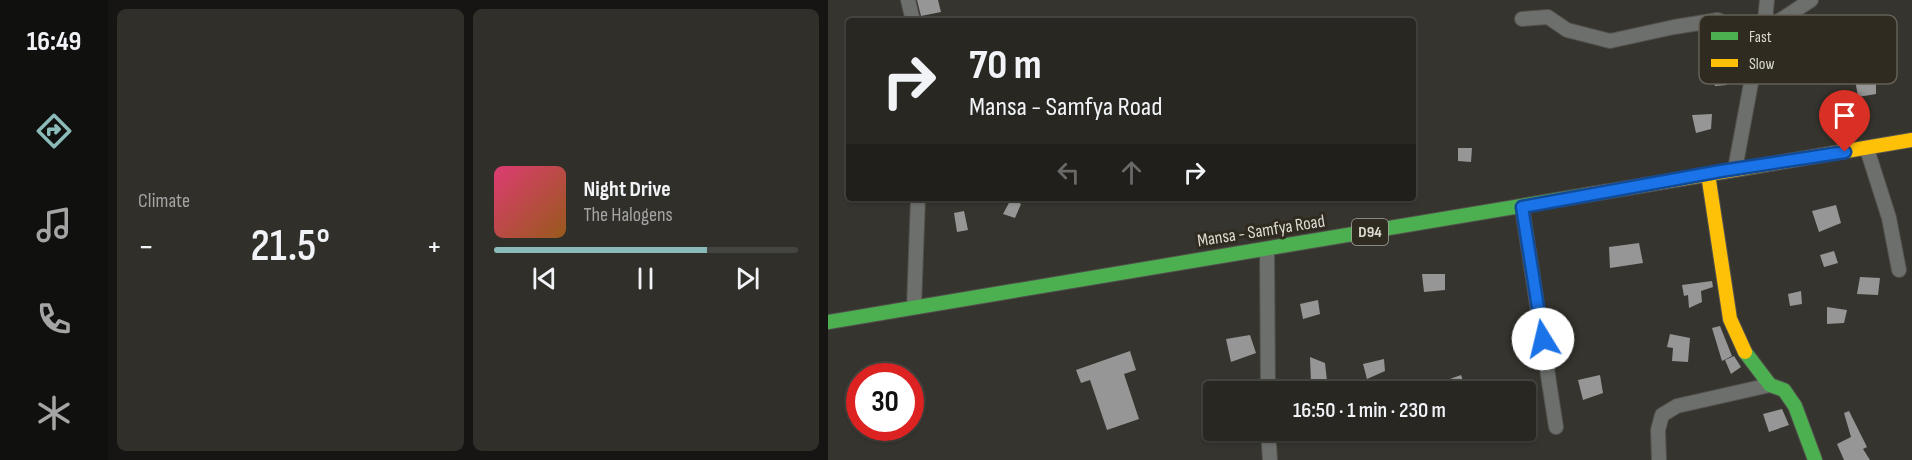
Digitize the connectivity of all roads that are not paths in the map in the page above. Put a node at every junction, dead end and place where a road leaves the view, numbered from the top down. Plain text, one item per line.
1 (908, 0) edge
2 (1767, 0) edge
3 (1811, 0) edge
4 (1766, 15) edge
5 (1788, 15) edge
6 (912, 18) edge
7 (1522, 19) dead end
8 (1699, 23) edge
9 (1751, 84) edge
10 (1912, 140) edge
11 (1867, 149) junction
12 (1735, 169) junction
13 (1707, 174) junction
14 (918, 201) edge
15 (1522, 207) junction
16 (1267, 249) junction
17 (1899, 270) dead end
18 (914, 307) junction
19 (828, 322) edge
20 (1268, 381) edge
21 (1770, 385) junction
22 (1556, 427) dead end
23 (1269, 441) edge
24 (1270, 460) edge
25 (1659, 460) edge
26 (1815, 460) edge

1 - 6 street
2 - 4 street
3 - 5 street
7 - 8 street
9 - 12 street
10 - 11 main road, Mansa - Samfya Road / D94
11 - 12 main road, Mansa - Samfya Road / D94
11 - 17 street
12 - 13 main road, Mansa - Samfya Road / D94
13 - 15 main road, Mansa - Samfya Road / D94
13 - 21 main road
14 - 18 street
15 - 16 main road, Mansa - Samfya Road / D94
15 - 22 street
16 - 18 main road, Mansa - Samfya Road / D94
16 - 20 street
18 - 19 main road, Mansa - Samfya Road / D94
21 - 25 street
21 - 26 main road
23 - 24 street

